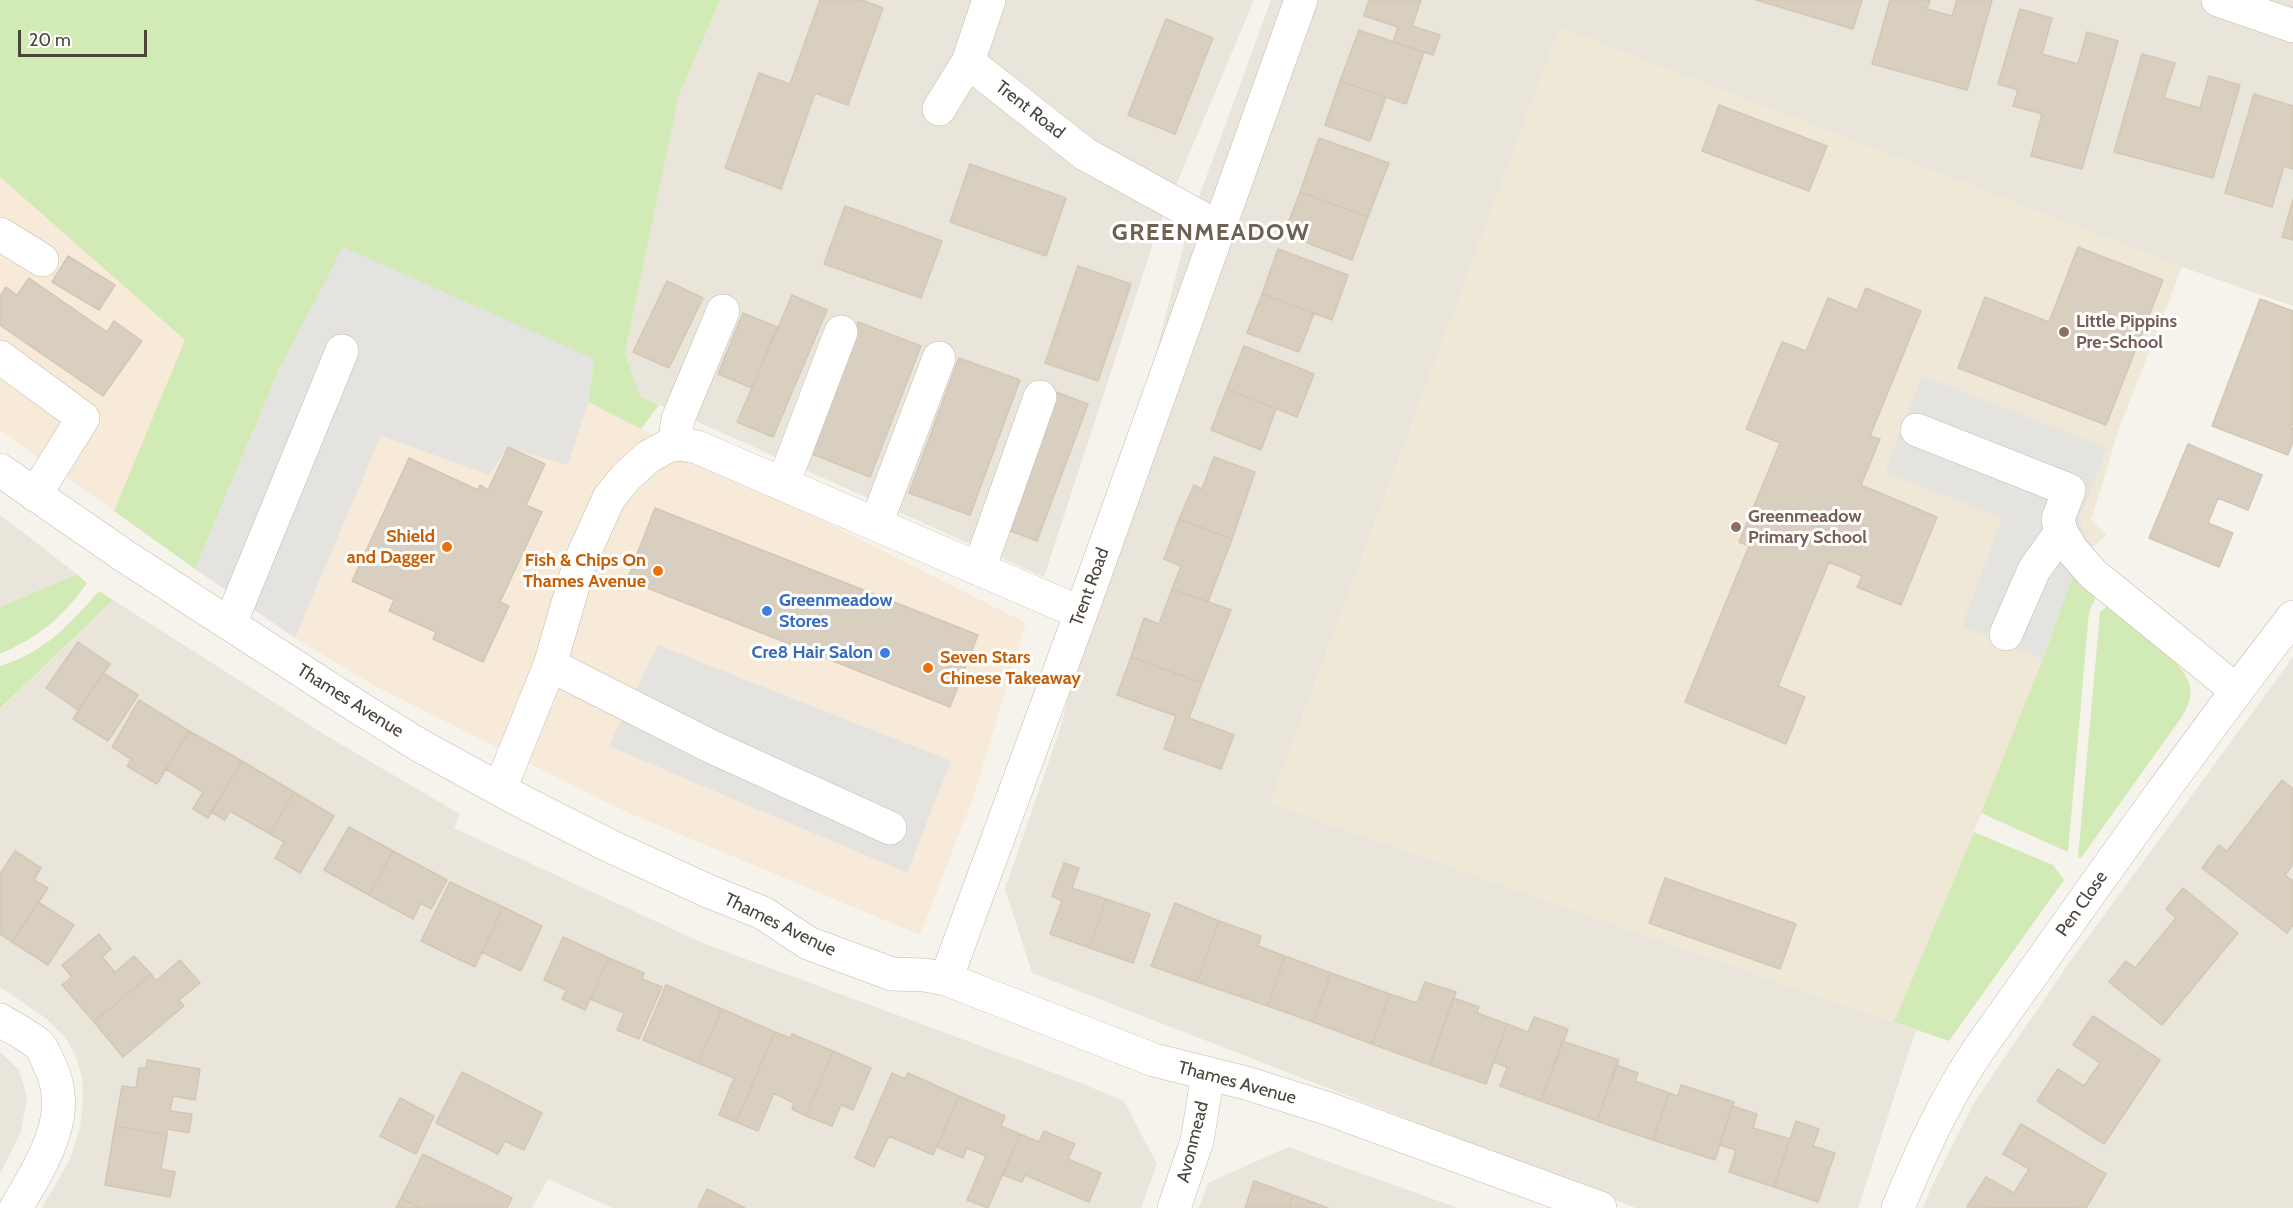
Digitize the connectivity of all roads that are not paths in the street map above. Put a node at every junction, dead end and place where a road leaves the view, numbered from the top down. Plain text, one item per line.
1 (989, 0) edge
2 (1300, 0) edge
3 (2218, 0) edge
4 (2293, 26) edge
5 (968, 62) junction
6 (939, 109) dead end
7 (1218, 227) junction
8 (0, 234) edge
9 (42, 260) dead end
10 (723, 311) dead end
11 (841, 332) dead end
12 (342, 351) dead end
13 (0, 357) edge
14 (939, 358) dead end
15 (1040, 397) dead end
16 (1917, 430) dead end
17 (680, 444) junction
18 (0, 470) edge
19 (783, 484) junction
20 (36, 495) junction
21 (876, 524) junction
22 (2061, 532) junction
23 (979, 568) junction
24 (1081, 613) junction
25 (2293, 617) edge
26 (230, 624) junction
27 (2006, 634) dead end
28 (550, 665) junction
29 (2236, 690) junction
30 (501, 789) junction
31 (890, 828) dead end
32 (946, 980) junction
33 (0, 1020) edge
34 (1208, 1074) junction
35 (16, 1208) edge
36 (1174, 1208) edge
37 (1600, 1208) edge
38 (1898, 1208) edge

1 - 5 street
2 - 7 street, Trent Road
3 - 4 street
5 - 6 street
5 - 7 street, Trent Road
7 - 24 street, Trent Road
8 - 9 street
10 - 17 street
11 - 19 street
12 - 26 street
13 - 20 street
14 - 21 street
15 - 23 street
16 - 22 street
17 - 19 street
17 - 28 street
18 - 20 street, Thames Avenue
19 - 21 street
20 - 26 street, Thames Avenue
21 - 23 street
22 - 27 street
22 - 29 street
23 - 24 street
24 - 32 street, Trent Road
25 - 29 street, Pen Close
26 - 30 street, Thames Avenue
28 - 30 street
28 - 31 street
29 - 38 street, Pen Close
30 - 32 street, Thames Avenue
32 - 34 street, Thames Avenue
33 - 35 street
34 - 36 street, Avonmead
34 - 37 street, Thames Avenue

